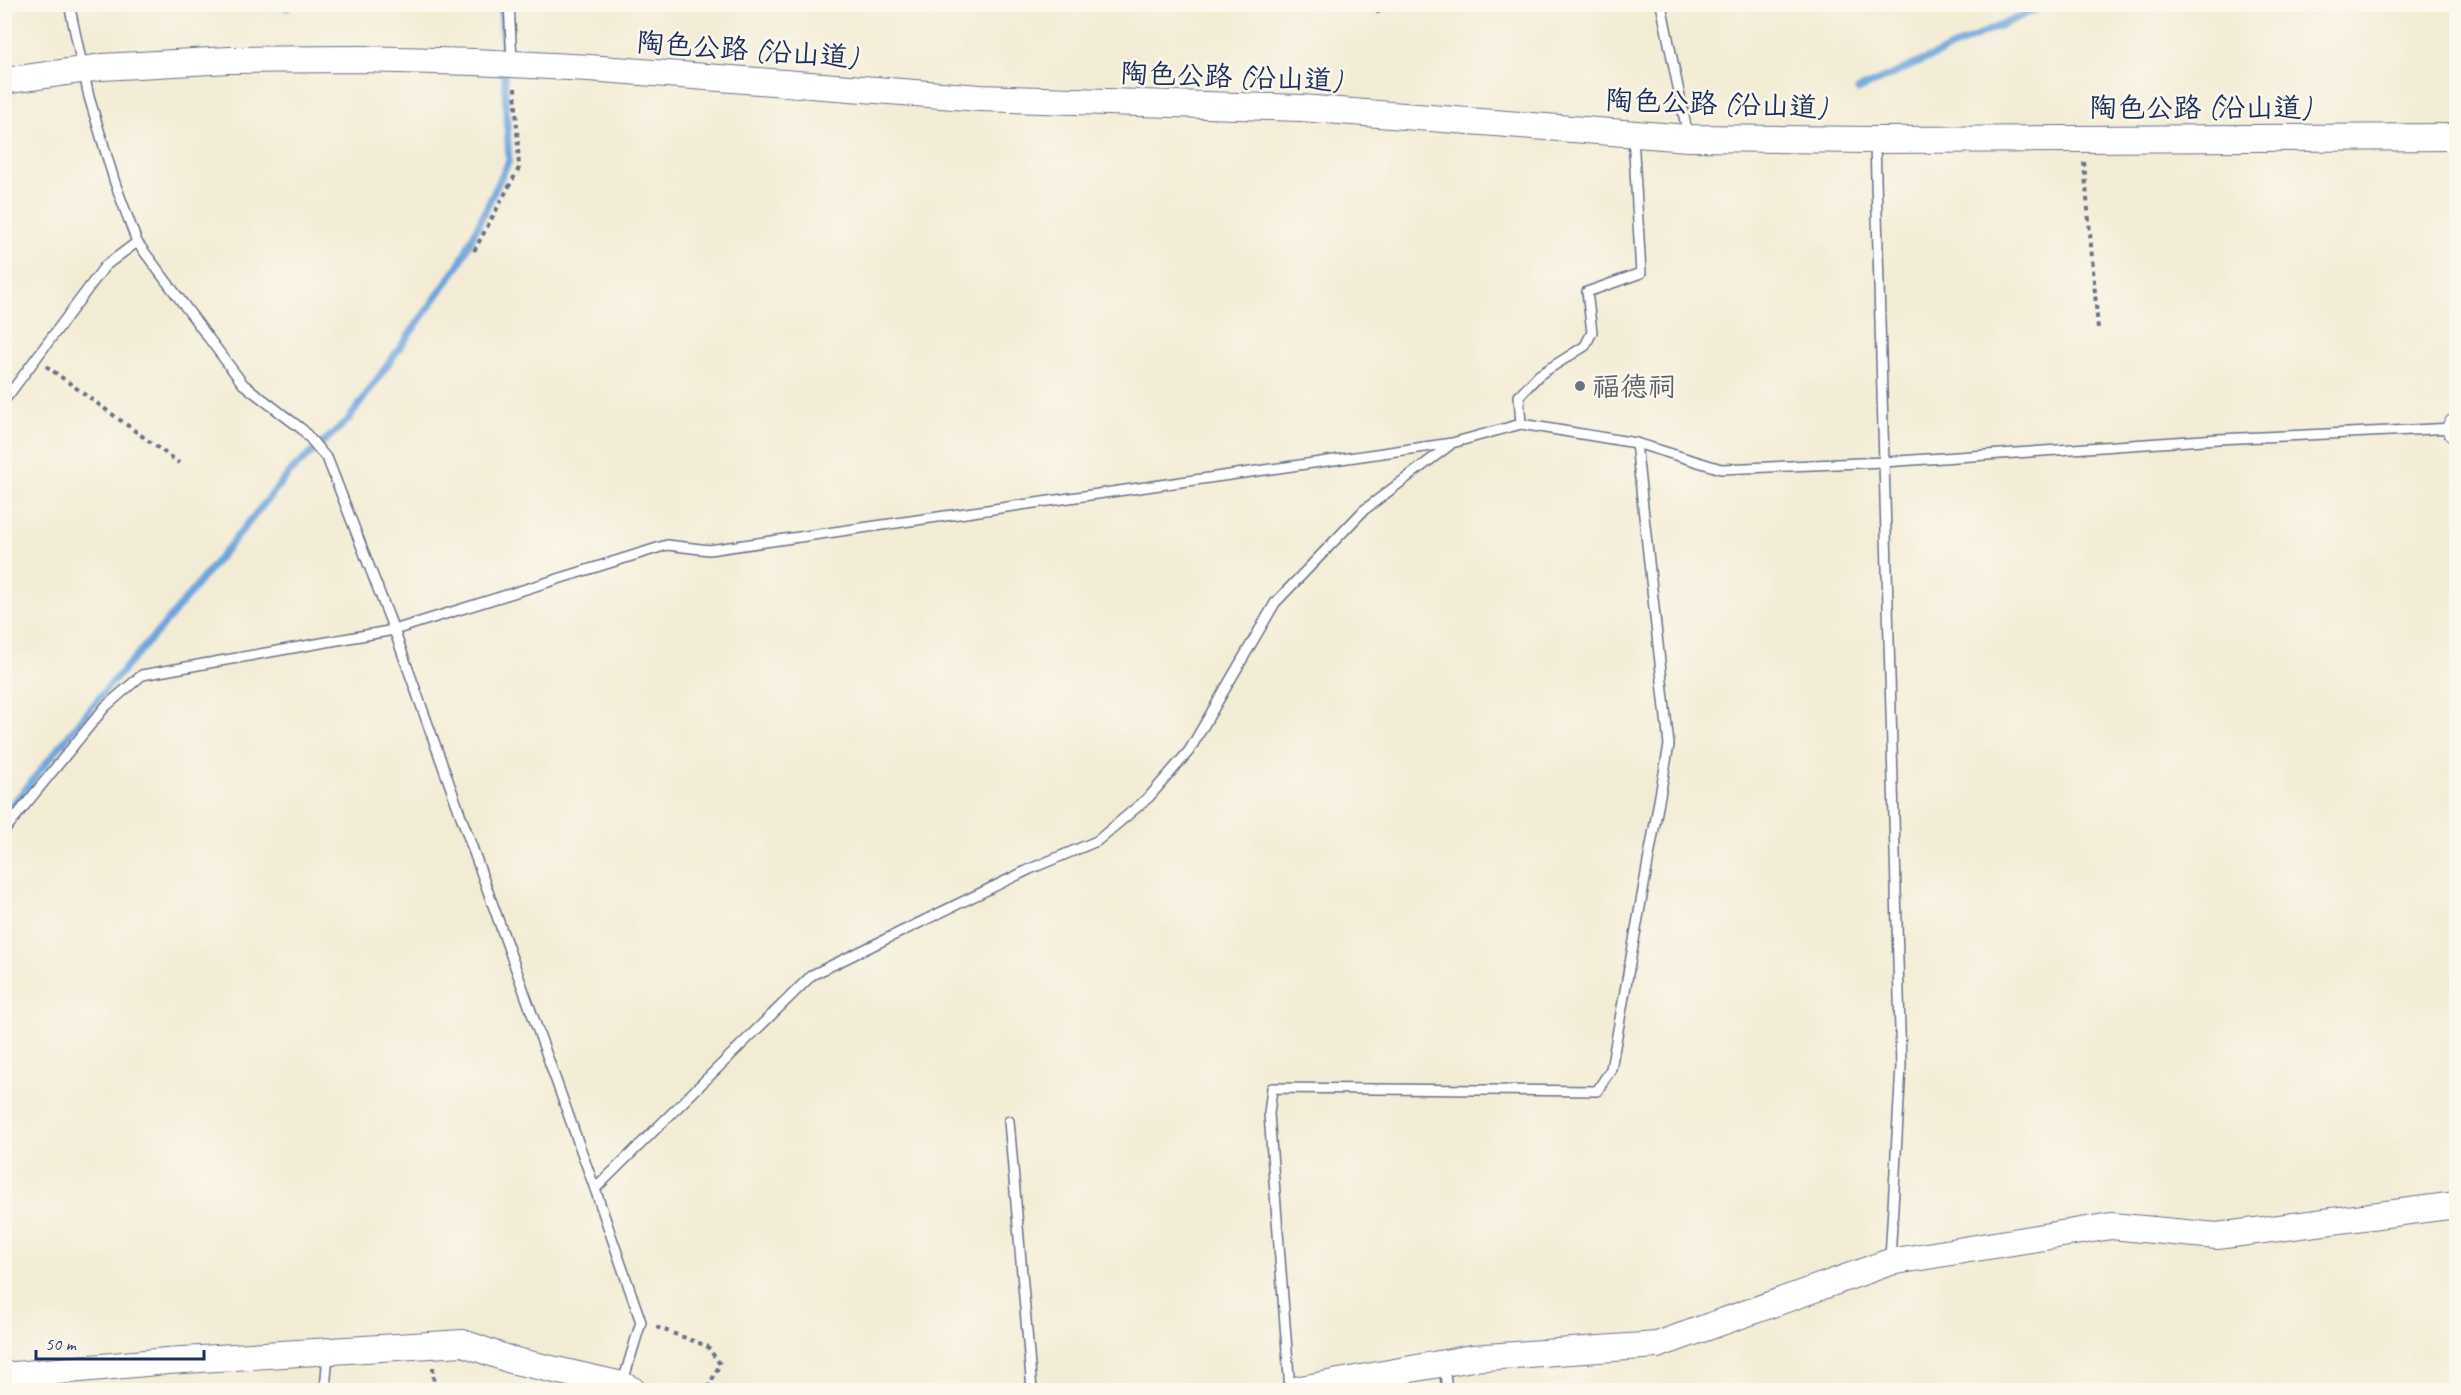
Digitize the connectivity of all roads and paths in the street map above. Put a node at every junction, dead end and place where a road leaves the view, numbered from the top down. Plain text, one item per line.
1 (14, 4) edge
2 (69, 4) edge
3 (509, 4) edge
4 (1377, 4) edge
5 (1661, 4) edge
6 (4, 8) edge
7 (1378, 14) dead end
8 (512, 64) junction
9 (82, 69) junction
10 (4, 81) edge
11 (1633, 134) junction
12 (2457, 137) edge
13 (1688, 138) junction
14 (2084, 139) junction
15 (1875, 140) junction
16 (137, 242) junction
17 (474, 251) dead end
18 (2098, 329) dead end
19 (36, 358) junction
20 (4, 401) edge
21 (1521, 424) junction
22 (2456, 428) edge
23 (1452, 443) junction
24 (1636, 443) junction
25 (1884, 462) junction
26 (179, 463) dead end
27 (394, 630) junction
28 (4, 831) edge
29 (1009, 1121) dead end
30 (595, 1189) junction
31 (2457, 1205) edge
32 (1890, 1262) junction
33 (641, 1322) junction
34 (328, 1353) junction
35 (1444, 1364) junction
36 (4, 1376) edge
37 (627, 1388) edge
38 (324, 1390) edge
39 (707, 1390) edge
40 (1032, 1390) edge
41 (1290, 1390) edge
42 (1295, 1390) edge
43 (1447, 1390) edge

1 - 6 path
2 - 9 lane
3 - 8 lane
4 - 7 path
5 - 13 lane
8 - 9 main road, 陶色公路 (沿山道)
8 - 11 main road, 陶色公路 (沿山道)
8 - 17 path
9 - 10 main road, 陶色公路 (沿山道)
9 - 16 lane
11 - 13 main road, 陶色公路 (沿山道)
11 - 21 lane
12 - 14 main road, 陶色公路 (沿山道)
13 - 15 main road, 陶色公路 (沿山道)
14 - 15 main road, 陶色公路 (沿山道)
14 - 18 path
15 - 25 lane
16 - 19 lane
16 - 27 lane
19 - 20 lane
19 - 26 path
21 - 23 lane
21 - 24 lane
22 - 25 lane
23 - 27 lane
23 - 30 lane
24 - 25 lane
24 - 41 lane
25 - 32 lane
27 - 28 lane
27 - 30 lane
29 - 40 lane
30 - 33 lane
31 - 32 main road
32 - 35 main road
33 - 37 lane
33 - 39 path
34 - 36 main road
34 - 37 main road
34 - 38 lane
35 - 42 main road
35 - 43 lane

